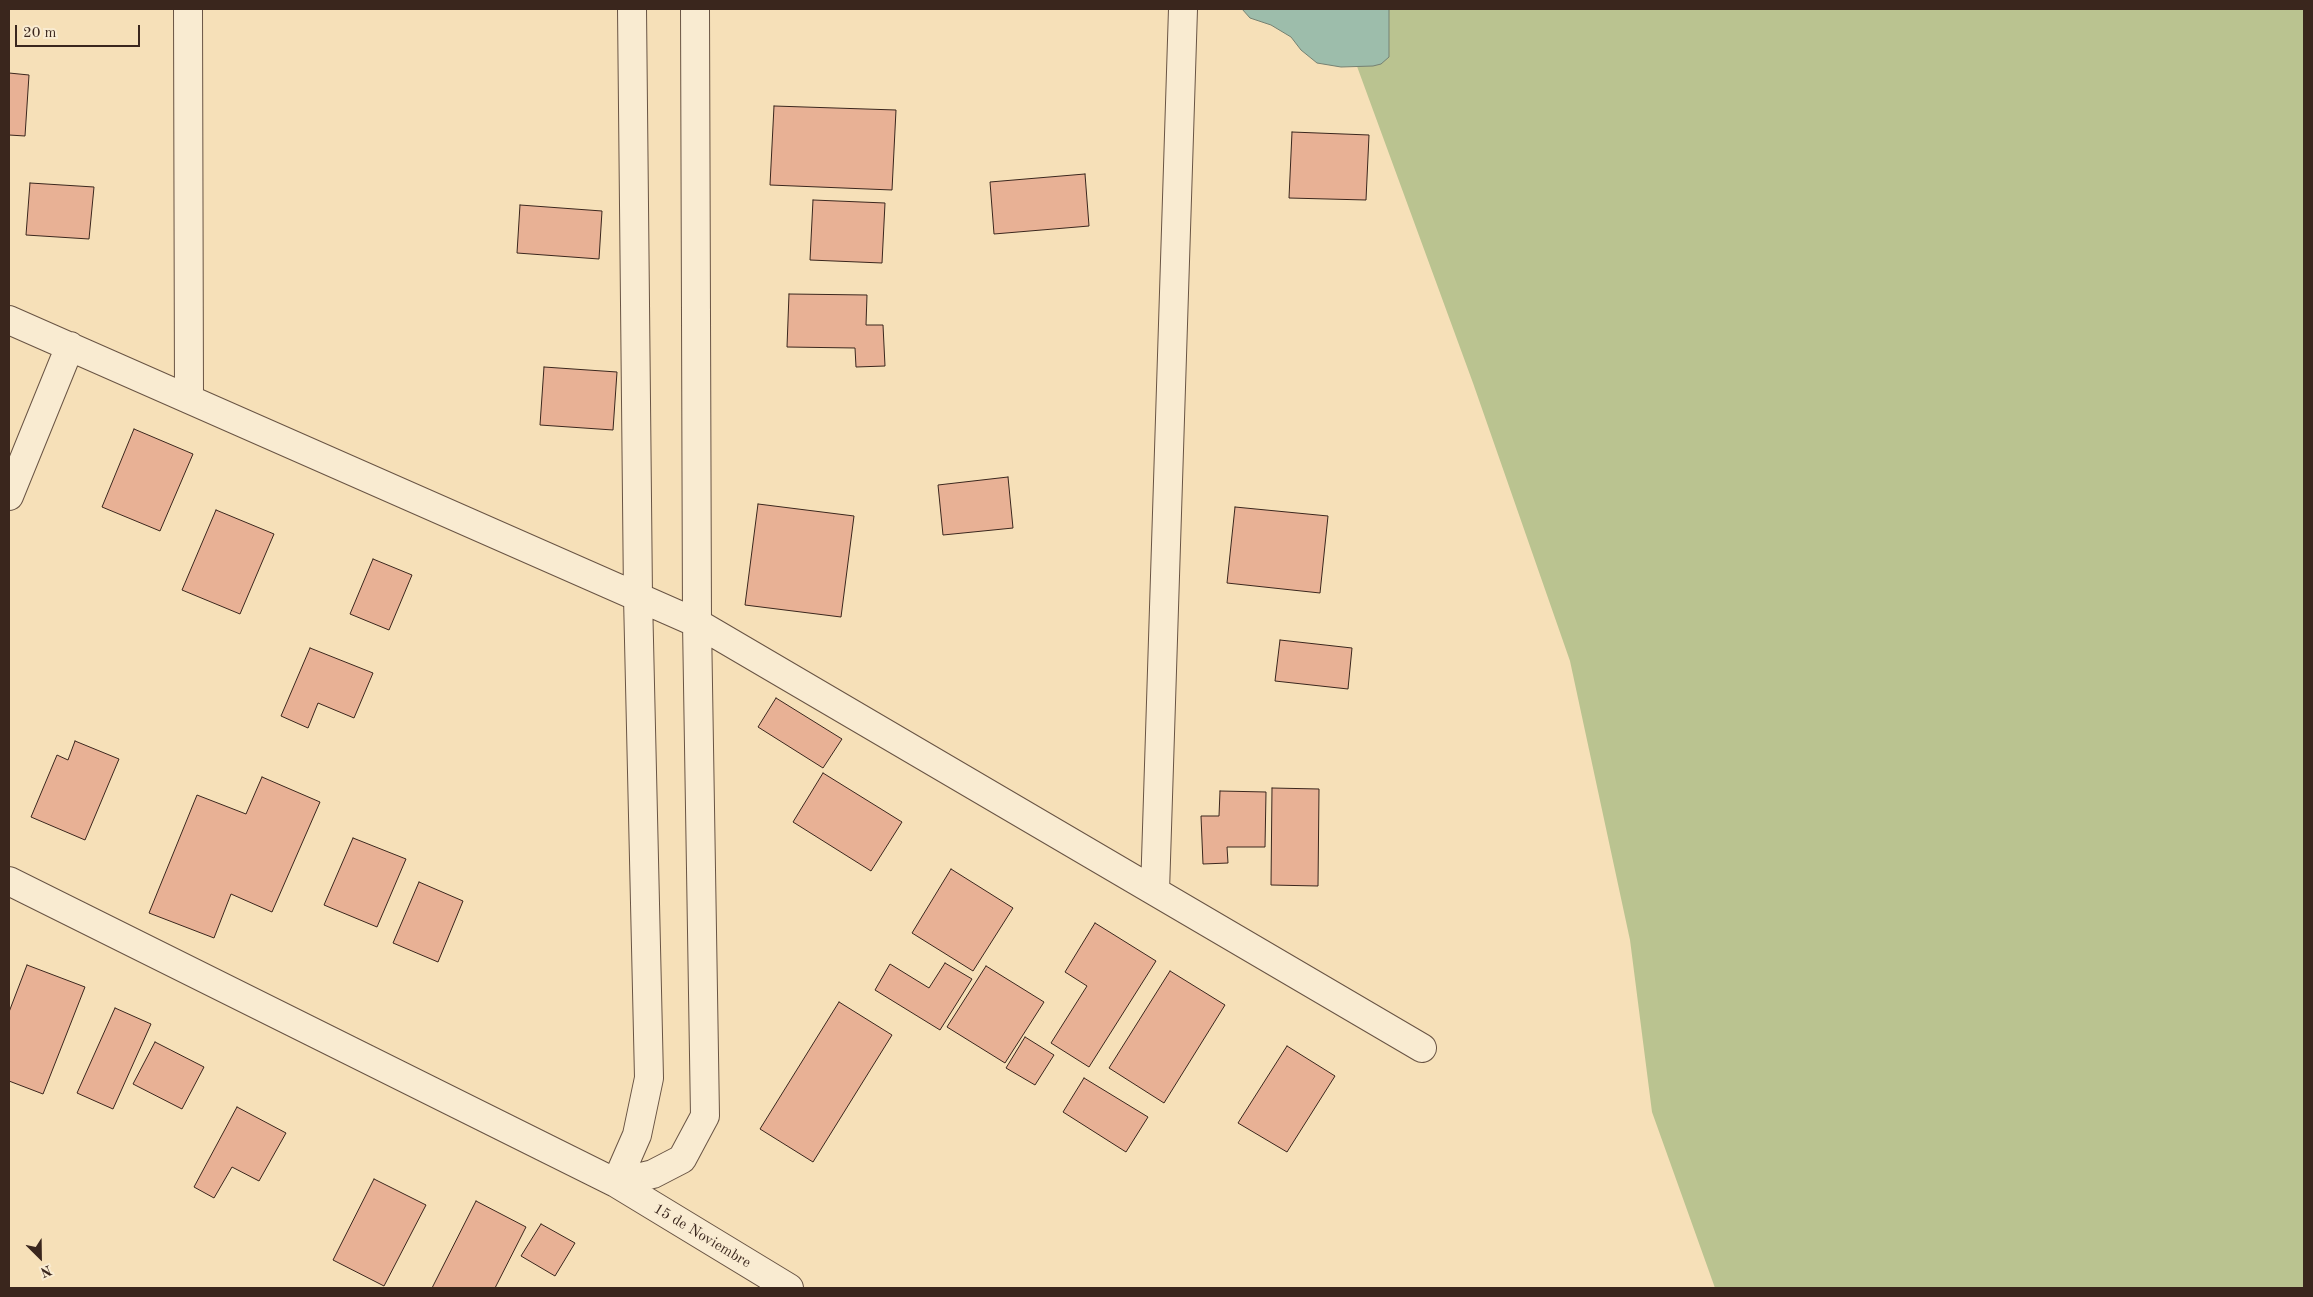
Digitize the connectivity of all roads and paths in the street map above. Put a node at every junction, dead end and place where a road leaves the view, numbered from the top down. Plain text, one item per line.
1 (188, 9) edge
2 (632, 9) edge
3 (695, 9) edge
4 (1183, 9) edge
5 (9, 320) edge
6 (70, 346) junction
7 (189, 399) junction
8 (9, 496) edge
9 (638, 598) junction
10 (697, 623) junction
11 (9, 881) edge
12 (1155, 891) junction
13 (1422, 1048) dead end
14 (616, 1183) junction
15 (789, 1288) edge

1 - 7 street
2 - 9 street
3 - 10 street
4 - 12 street
5 - 6 street
6 - 7 street
6 - 8 street
7 - 9 street
9 - 10 street
9 - 14 street
10 - 12 street
10 - 14 street
11 - 14 street, 15 de Noviembre
12 - 13 street
14 - 15 street, 15 de Noviembre

